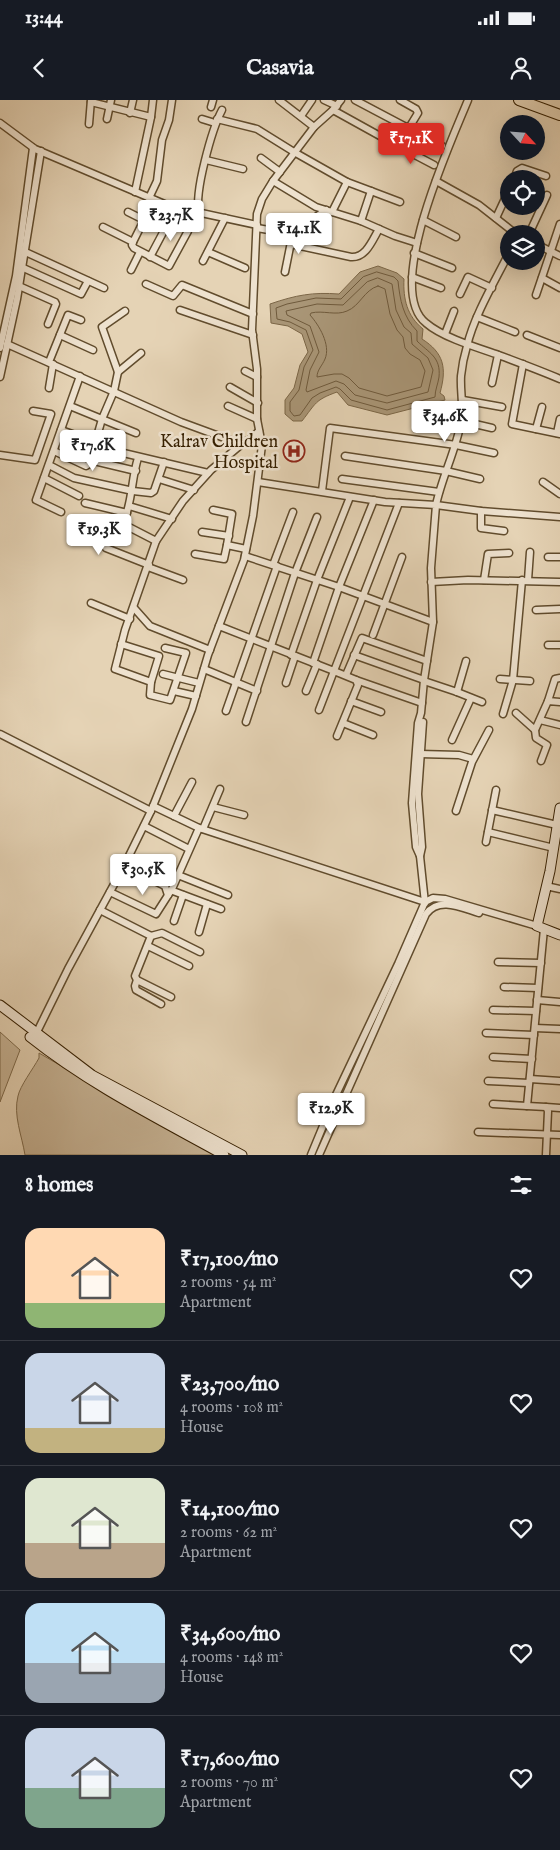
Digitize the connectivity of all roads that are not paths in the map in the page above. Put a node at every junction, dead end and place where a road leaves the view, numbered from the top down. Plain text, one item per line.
1 (133, 100) edge
2 (154, 100) edge
3 (172, 100) edge
4 (279, 100) edge
5 (312, 100) edge
6 (324, 100) edge
7 (355, 100) edge
8 (400, 100) edge
9 (468, 100) edge
10 (519, 100) edge
11 (91, 101) edge
12 (111, 103) edge
13 (337, 105) edge
14 (222, 110) dead end
15 (130, 113) junction
16 (560, 115) edge
17 (301, 116) junction
18 (151, 117) junction
19 (107, 119) dead end
20 (202, 119) dead end
21 (216, 121) junction
22 (0, 122) edge
23 (89, 124) dead end
24 (314, 127) junction
25 (408, 128) junction
26 (398, 146) junction
27 (442, 146) dead end
28 (33, 148) junction
29 (41, 151) junction
30 (294, 152) junction
31 (261, 158) dead end
32 (206, 160) junction
33 (434, 165) dead end
34 (244, 169) dead end
35 (280, 172) junction
36 (273, 181) junction
37 (436, 181) junction
38 (347, 182) junction
39 (371, 191) junction
40 (134, 192) junction
41 (547, 195) dead end
42 (151, 199) junction
43 (400, 202) dead end
44 (176, 208) junction
45 (500, 209) edge
46 (329, 211) junction
47 (128, 212) dead end
48 (197, 212) junction
49 (225, 218) junction
50 (496, 218) junction
51 (144, 220) junction
52 (423, 220) junction
53 (361, 221) junction
54 (560, 224) edge
55 (505, 225) edge
56 (533, 225) edge
57 (257, 226) junction
58 (103, 227) dead end
59 (379, 229) junction
60 (292, 234) junction
61 (456, 237) dead end
62 (133, 242) junction
63 (417, 243) junction
64 (291, 244) junction
65 (545, 248) edge
66 (22, 250) junction
67 (550, 251) junction
68 (140, 252) junction
69 (208, 252) junction
70 (414, 253) junction
71 (560, 256) edge
72 (150, 257) junction
73 (203, 261) dead end
74 (20, 266) junction
75 (245, 268) dead end
76 (452, 268) dead end
77 (131, 270) dead end
78 (501, 270) edge
79 (285, 272) dead end
80 (412, 277) junction
81 (542, 278) junction
82 (88, 281) junction
83 (146, 284) dead end
84 (19, 286) junction
85 (104, 288) dead end
86 (441, 288) dead end
87 (492, 288) junction
88 (560, 288) edge
89 (460, 294) dead end
90 (536, 295) dead end
91 (180, 310) dead end
92 (125, 311) dead end
93 (454, 311) dead end
94 (253, 314) junction
95 (478, 317) junction
96 (81, 320) dead end
97 (48, 324) dead end
98 (515, 332) dead end
99 (253, 334) junction
100 (445, 334) junction
101 (60, 335) junction
102 (527, 335) dead end
103 (7, 344) junction
104 (467, 345) junction
105 (0, 348) edge
106 (560, 348) edge
107 (93, 350) dead end
108 (141, 354) dead end
109 (498, 355) junction
110 (51, 363) junction
111 (523, 364) junction
112 (245, 371) dead end
113 (118, 372) junction
114 (0, 376) edge
115 (80, 376) junction
116 (257, 377) junction
117 (560, 379) edge
118 (492, 383) dead end
119 (230, 387) dead end
120 (49, 388) dead end
121 (114, 391) junction
122 (463, 400) junction
123 (258, 403) junction
124 (70, 406) junction
125 (228, 406) dead end
126 (502, 407) dead end
127 (542, 407) dead end
128 (33, 411) dead end
129 (102, 419) junction
130 (257, 419) junction
131 (560, 419) edge
132 (462, 421) junction
133 (492, 428) dead end
134 (536, 429) junction
135 (61, 430) junction
136 (259, 431) junction
137 (136, 433) dead end
138 (559, 434) edge
139 (243, 443) junction
140 (94, 444) junction
141 (456, 444) junction
142 (54, 451) junction
143 (494, 453) dead end
144 (0, 455) edge
145 (345, 456) dead end
146 (138, 458) junction
147 (90, 460) junction
148 (164, 462) junction
149 (48, 465) junction
150 (136, 471) junction
151 (446, 471) junction
152 (208, 473) junction
153 (44, 478) junction
154 (158, 479) junction
155 (342, 479) dead end
156 (480, 479) dead end
157 (258, 482) junction
158 (543, 482) dead end
159 (194, 490) junction
160 (133, 491) junction
161 (322, 491) junction
162 (439, 492) junction
163 (560, 494) edge
164 (79, 496) dead end
165 (350, 497) junction
166 (374, 500) junction
167 (85, 503) dead end
168 (399, 503) junction
169 (436, 505) junction
170 (129, 506) junction
171 (213, 510) dead end
172 (481, 511) junction
173 (61, 512) dead end
174 (293, 512) dead end
175 (127, 513) junction
176 (317, 517) dead end
177 (560, 517) edge
178 (172, 519) junction
179 (73, 524) dead end
180 (123, 524) junction
181 (504, 531) dead end
182 (202, 532) dead end
183 (114, 534) junction
184 (228, 536) junction
185 (156, 541) junction
186 (227, 545) junction
187 (246, 552) junction
188 (530, 552) dead end
189 (195, 554) dead end
190 (509, 554) dead end
191 (402, 557) dead end
192 (560, 557) edge
193 (548, 558) dead end
194 (148, 566) junction
195 (275, 566) junction
196 (296, 573) junction
197 (183, 580) dead end
198 (317, 580) junction
199 (484, 580) junction
200 (525, 580) junction
201 (431, 582) junction
202 (560, 582) edge
203 (340, 587) junction
204 (362, 596) junction
205 (91, 603) dead end
206 (384, 605) junction
207 (134, 608) junction
208 (560, 609) edge
209 (536, 610) dead end
210 (130, 619) junction
211 (433, 622) junction
212 (219, 626) junction
213 (373, 635) dead end
214 (250, 640) junction
215 (121, 644) junction
216 (548, 645) dead end
217 (560, 645) edge
218 (165, 648) dead end
219 (271, 648) junction
220 (210, 650) junction
221 (293, 656) junction
222 (354, 656) junction
223 (427, 661) junction
224 (466, 661) dead end
225 (315, 664) junction
226 (204, 669) junction
227 (334, 671) junction
228 (164, 674) dead end
229 (346, 675) junction
230 (178, 678) junction
231 (560, 678) edge
232 (500, 679) dead end
233 (356, 680) junction
234 (424, 680) junction
235 (513, 680) junction
236 (530, 681) dead end
237 (151, 682) junction
238 (236, 682) junction
239 (200, 683) junction
240 (286, 683) dead end
241 (174, 691) junction
242 (257, 691) junction
243 (306, 691) dead end
244 (457, 692) junction
245 (196, 696) junction
246 (471, 698) junction
247 (351, 701) junction
248 (548, 701) junction
249 (482, 702) dead end
250 (560, 702) edge
251 (422, 703) junction
252 (319, 710) dead end
253 (226, 711) dead end
254 (381, 712) dead end
255 (421, 713) junction
256 (516, 713) dead end
257 (502, 714) dead end
258 (540, 720) junction
259 (246, 722) dead end
260 (342, 723) junction
261 (560, 725) edge
262 (489, 730) dead end
263 (535, 730) junction
264 (0, 734) edge
265 (373, 735) dead end
266 (337, 736) dead end
267 (452, 740) dead end
268 (420, 754) junction
269 (473, 759) junction
270 (542, 762) dead end
271 (192, 782) dead end
272 (220, 789) dead end
273 (496, 790) dead end
274 (213, 807) junction
275 (152, 808) junction
276 (492, 810) junction
277 (456, 811) dead end
278 (560, 812) edge
279 (244, 815) dead end
280 (174, 816) junction
281 (144, 826) junction
282 (557, 826) junction
283 (201, 828) junction
284 (488, 832) junction
285 (486, 842) dead end
286 (556, 842) edge
287 (189, 849) junction
288 (420, 856) junction
289 (556, 863) edge
290 (124, 866) junction
291 (178, 875) junction
292 (546, 886) junction
293 (560, 889) edge
294 (110, 892) junction
295 (170, 892) junction
296 (183, 895) junction
297 (228, 895) dead end
298 (425, 902) junction
299 (208, 904) junction
300 (221, 909) dead end
301 (100, 910) junction
302 (427, 912) junction
303 (174, 921) dead end
304 (537, 927) junction
305 (199, 932) dead end
306 (560, 935) edge
307 (152, 936) junction
308 (148, 946) junction
309 (200, 952) dead end
310 (498, 962) dead end
311 (541, 963) junction
312 (189, 966) dead end
313 (137, 980) junction
314 (504, 987) dead end
315 (538, 988) junction
316 (171, 997) dead end
317 (537, 1000) junction
318 (560, 1002) edge
319 (161, 1004) dead end
320 (0, 1005) edge
321 (493, 1010) dead end
322 (536, 1011) junction
323 (0, 1012) edge
324 (535, 1028) junction
325 (560, 1029) edge
326 (36, 1034) junction
327 (486, 1034) dead end
328 (534, 1036) junction
329 (493, 1057) dead end
330 (532, 1059) junction
331 (488, 1081) dead end
332 (530, 1081) junction
333 (560, 1081) edge
334 (341, 1085) junction
335 (348, 1088) junction
336 (338, 1101) junction
337 (493, 1104) dead end
338 (527, 1106) junction
339 (546, 1107) junction
340 (560, 1108) edge
341 (478, 1132) dead end
342 (547, 1134) junction
343 (560, 1134) edge
344 (224, 1155) edge
345 (242, 1155) edge
346 (311, 1155) edge
347 (319, 1155) edge
348 (546, 1155) edge

1 - 15 street
2 - 18 street
3 - 42 street
4 - 17 street
5 - 17 street
6 - 13 street
7 - 25 street
8 - 25 street
9 - 37 street
10 - 16 main road
11 - 12 street
11 - 23 street
12 - 15 street
12 - 19 street
13 - 24 street
13 - 26 street
14 - 21 street
15 - 18 street
17 - 24 street
18 - 40 street
20 - 21 street
21 - 30 street
21 - 32 street
22 - 28 street
24 - 30 street
25 - 26 street
25 - 27 street
26 - 33 street
28 - 29 street
28 - 66 street
29 - 40 street
29 - 66 street
30 - 35 street
30 - 38 street
31 - 35 street
32 - 34 street
32 - 48 street
35 - 36 street
36 - 46 street
36 - 57 street
37 - 50 street
37 - 52 street
38 - 39 street
38 - 46 street
39 - 43 street
39 - 53 street
40 - 42 street
41 - 56 street
42 - 44 street
42 - 51 street
44 - 48 street
44 - 72 street
45 - 50 street
46 - 53 street
46 - 60 street
47 - 51 street
48 - 49 street
48 - 72 street
49 - 57 street
49 - 69 street
50 - 55 street
51 - 62 street
52 - 61 street
52 - 63 street
53 - 59 street
54 - 67 street
57 - 60 street
57 - 94 street
58 - 62 street
59 - 63 street
59 - 64 street
60 - 64 street
62 - 68 street
63 - 70 street
64 - 79 street
65 - 67 street
66 - 74 street
66 - 82 street
67 - 71 street
67 - 81 street
68 - 72 street
68 - 77 street
69 - 73 street
69 - 75 street
70 - 76 street
70 - 80 street
74 - 82 street
74 - 84 street
74 - 105 street
78 - 87 street
80 - 86 street
80 - 100 street
81 - 88 street
81 - 90 street
82 - 85 street
83 - 94 street
84 - 97 street
84 - 103 street
87 - 89 street
87 - 95 street
91 - 99 street
92 - 113 street
93 - 100 street
94 - 99 street
95 - 98 street
95 - 104 street
96 - 101 street
99 - 116 street
100 - 104 street
101 - 107 street
101 - 110 street
102 - 106 street
103 - 110 street
103 - 114 street
104 - 109 street
104 - 122 street
108 - 113 street
109 - 111 street
109 - 118 street
110 - 115 street
110 - 120 street
111 - 117 street
111 - 134 street
112 - 116 street
113 - 121 street
115 - 121 street
115 - 124 street
116 - 123 street
119 - 123 street
121 - 129 street
121 - 139 street
122 - 126 street
122 - 132 street
123 - 130 street
124 - 129 street
124 - 135 street
125 - 130 street
127 - 134 street
128 - 144 street
129 - 137 street
129 - 140 street
130 - 136 street
131 - 138 street
132 - 133 street
132 - 141 street
134 - 138 street
135 - 140 street
135 - 142 street
136 - 139 street
136 - 157 street
139 - 152 street
140 - 146 street
140 - 147 street
141 - 143 street
141 - 151 street
141 - 161 street
142 - 147 street
142 - 149 street
145 - 151 street
146 - 148 street
146 - 150 street
147 - 150 street
148 - 152 street
148 - 154 street
149 - 153 street
149 - 160 street
150 - 160 street
151 - 156 street
151 - 162 street
152 - 159 street
153 - 164 street
153 - 173 street
154 - 159 street
154 - 160 street
155 - 162 street
157 - 161 street
157 - 187 street
158 - 163 street
159 - 178 street
160 - 170 street
161 - 165 street
162 - 169 street
165 - 166 street
165 - 198 street
166 - 168 street
166 - 203 street
167 - 175 street
168 - 169 street
168 - 204 street
169 - 172 street
169 - 201 street
170 - 175 street
170 - 178 street
171 - 184 street
172 - 177 street
172 - 181 street
174 - 195 street
175 - 180 street
176 - 196 street
178 - 185 street
179 - 183 street
180 - 183 street
180 - 185 street
182 - 184 street
183 - 194 street
184 - 186 street
185 - 194 street
186 - 187 street
186 - 189 street
187 - 195 street
187 - 212 street
188 - 200 street
190 - 199 street
191 - 206 street
192 - 193 street
194 - 197 street
194 - 207 street
195 - 196 street
195 - 214 street
196 - 198 street
196 - 219 street
198 - 203 street
198 - 221 street
199 - 200 street
199 - 201 street
200 - 202 street
200 - 235 street
201 - 211 street
203 - 204 street
203 - 225 street
204 - 206 street
204 - 227 street
205 - 210 street
206 - 211 street
206 - 213 street
207 - 210 street
207 - 220 street
208 - 209 street
210 - 215 street
211 - 223 street
212 - 214 street
212 - 220 street
214 - 219 street
214 - 238 street
215 - 237 street
215 - 237 street
216 - 217 street
218 - 230 street
219 - 221 street
219 - 242 street
220 - 226 street
221 - 225 street
221 - 240 street
222 - 223 street
222 - 229 street
222 - 234 street
223 - 234 street
224 - 244 street
225 - 227 street
225 - 243 street
226 - 238 street
226 - 239 street
227 - 229 street
227 - 252 street
228 - 230 street
229 - 233 street
230 - 239 street
230 - 241 street
231 - 248 street
232 - 235 street
233 - 247 street
233 - 251 street
234 - 244 street
234 - 251 street
235 - 236 street
235 - 257 street
237 - 241 street
238 - 242 street
238 - 253 street
239 - 245 street
241 - 245 street
242 - 259 street
244 - 246 street
245 - 275 street
246 - 249 street
246 - 267 street
247 - 254 street
247 - 260 street
248 - 250 street
248 - 258 street
251 - 255 street
255 - 268 street
255 - 288 street
256 - 263 street
258 - 261 street
258 - 263 street
260 - 265 street
260 - 266 street
262 - 269 street
263 - 270 street
264 - 275 street
268 - 269 street
268 - 288 street
269 - 277 street
271 - 280 street
272 - 274 street
273 - 276 street
274 - 279 street
274 - 283 street
275 - 280 street
275 - 281 street
276 - 282 street
276 - 284 street
278 - 282 street
280 - 283 street
281 - 287 street
281 - 290 street
282 - 286 street
283 - 287 street
283 - 298 street
284 - 285 street
284 - 286 street
286 - 289 street
287 - 291 street
288 - 298 street
289 - 292 street
290 - 294 street
290 - 295 street
291 - 295 street
291 - 297 street
292 - 293 street
292 - 304 street
294 - 295 street
294 - 301 street
295 - 296 street
296 - 299 street
296 - 303 street
298 - 302 street
298 - 304 street
298 - 334 street
299 - 300 street
299 - 305 street
301 - 307 street
301 - 326 street
302 - 304 street
302 - 335 street
304 - 306 street
304 - 311 street
307 - 308 street
307 - 309 street
308 - 312 street
308 - 313 street
310 - 311 street
311 - 315 street
313 - 316 street
313 - 319 street
314 - 315 street
315 - 317 street
317 - 318 street
317 - 322 street
320 - 326 street
321 - 322 street
322 - 324 street
323 - 344 street
324 - 325 street
324 - 328 street
326 - 345 street
327 - 328 street
328 - 330 street
329 - 330 street
330 - 332 street
331 - 332 street
332 - 333 street
332 - 338 street
334 - 335 street
334 - 336 street
335 - 336 street
336 - 346 street
336 - 347 street
337 - 338 street
338 - 339 street
339 - 340 street
339 - 342 street
341 - 342 street
342 - 343 street
342 - 348 street

